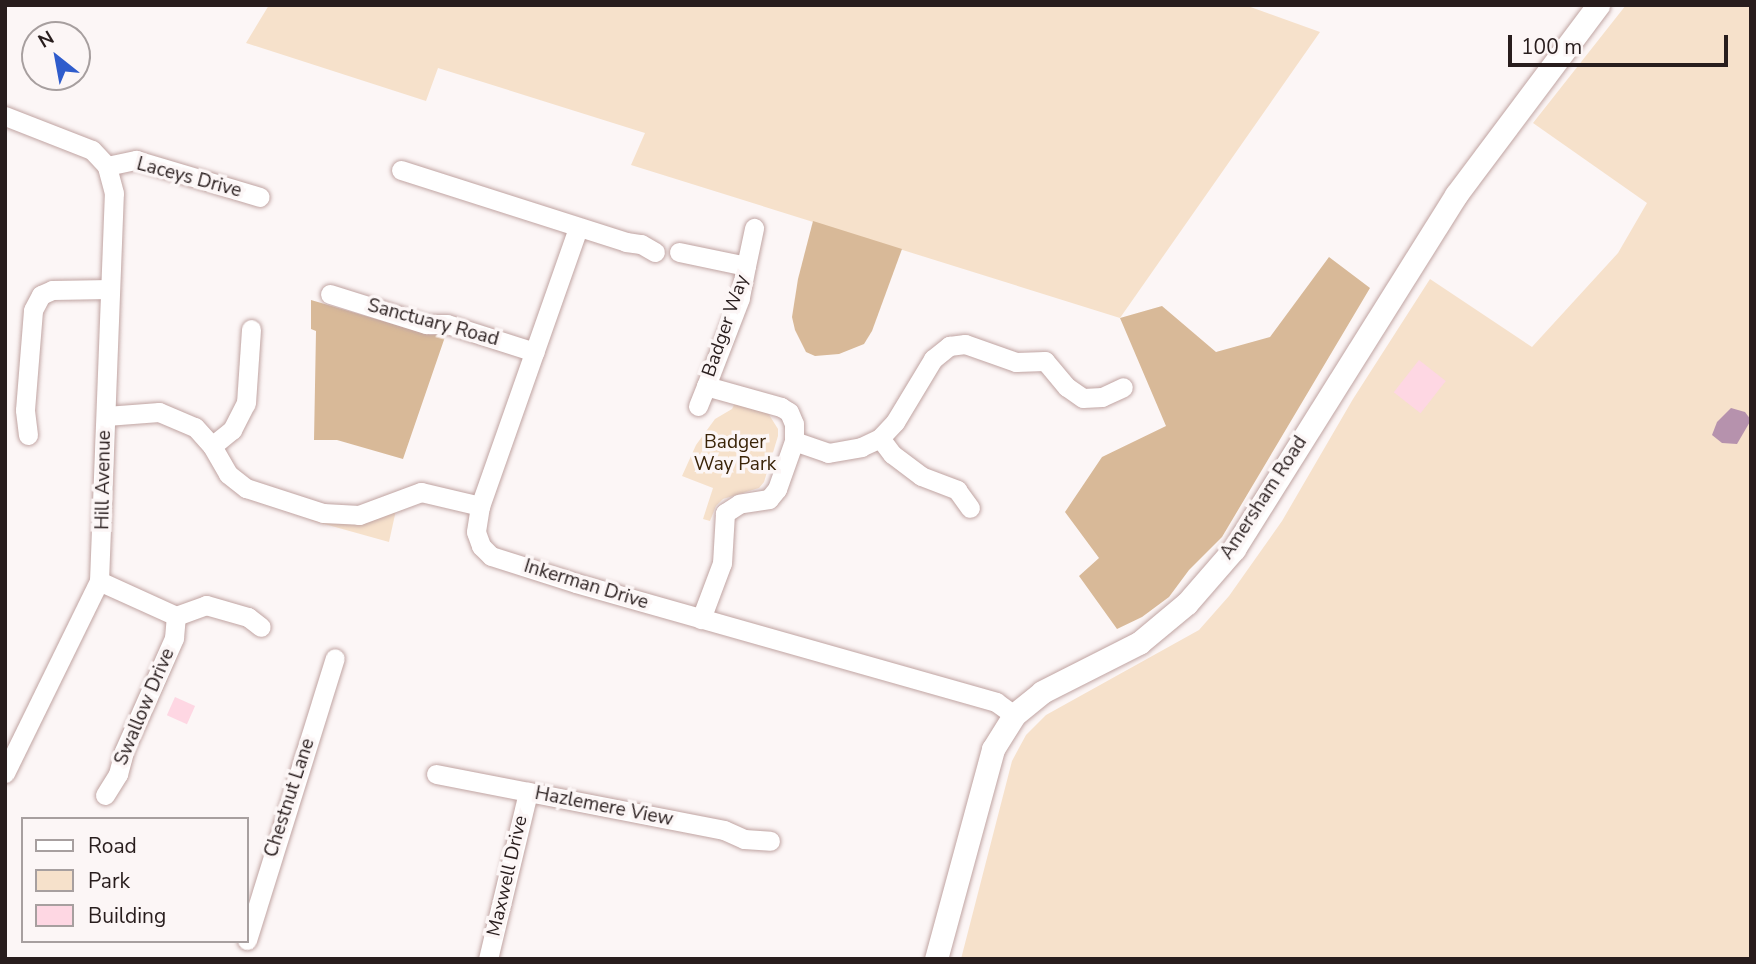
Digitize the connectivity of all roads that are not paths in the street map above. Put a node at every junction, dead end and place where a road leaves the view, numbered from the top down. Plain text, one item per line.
1 (1598, 5) edge
2 (5, 116) edge
3 (107, 166) junction
4 (401, 170) dead end
5 (260, 197) dead end
6 (578, 228) junction
7 (754, 228) dead end
8 (655, 252) dead end
9 (679, 252) dead end
10 (746, 266) junction
11 (110, 289) junction
12 (330, 294) dead end
13 (251, 329) dead end
14 (535, 352) junction
15 (706, 386) junction
16 (1123, 387) dead end
17 (698, 406) dead end
18 (106, 416) junction
19 (28, 435) dead end
20 (880, 438) junction
21 (794, 442) junction
22 (212, 446) junction
23 (480, 506) junction
24 (970, 508) dead end
25 (99, 581) junction
26 (176, 616) junction
27 (701, 619) junction
28 (261, 626) dead end
29 (335, 658) dead end
30 (1014, 715) junction
31 (5, 773) edge
32 (436, 774) dead end
33 (528, 792) junction
34 (105, 794) dead end
35 (770, 841) dead end
36 (248, 938) edge
37 (488, 959) edge
38 (936, 959) edge

1 - 30 main road, Amersham Road
2 - 3 street, Laceys Drive
3 - 5 street, Laceys Drive
3 - 11 street, Hill Avenue
4 - 6 street
6 - 8 street
6 - 14 street, Inkerman Drive
7 - 10 street, Badger Way
9 - 10 street, Badger Way
10 - 15 street, Badger Way
11 - 18 street, Hill Avenue
11 - 19 street
12 - 14 street, Sanctuary Road
13 - 22 street
14 - 23 street, Inkerman Drive
15 - 17 street, Badger Way
15 - 21 street, Badger Way
16 - 20 street
18 - 22 street
18 - 25 street, Hill Avenue
20 - 21 street
20 - 24 street
21 - 27 street
22 - 23 street
23 - 27 street, Inkerman Drive
25 - 26 street
25 - 31 street, Hill Avenue
26 - 28 street
26 - 34 street, Swallow Drive
27 - 30 street, Inkerman Drive
29 - 36 street, Chestnut Lane
30 - 38 main road, Amersham Road
32 - 33 street, Hazlemere View
33 - 35 street, Hazlemere View
33 - 37 street, Maxwell Drive

